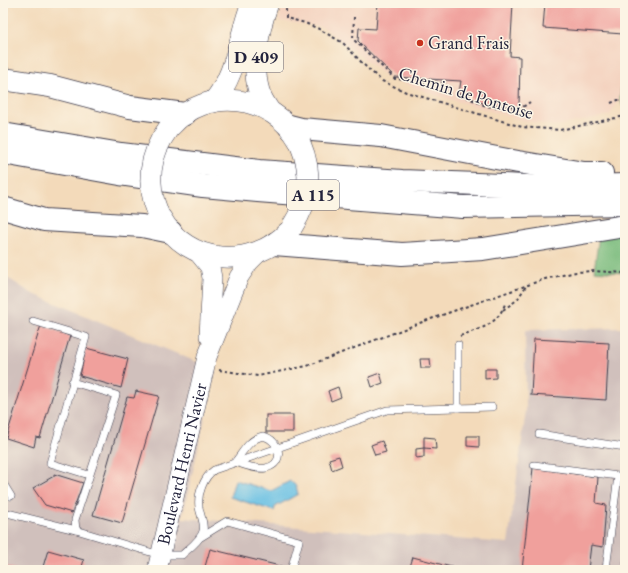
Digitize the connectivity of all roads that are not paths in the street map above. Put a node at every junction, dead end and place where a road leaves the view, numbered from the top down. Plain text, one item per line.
1 (252, 3) edge
2 (268, 3) edge
3 (3, 79) edge
4 (213, 102) junction
5 (269, 110) junction
6 (185, 114) junction
7 (3, 134) edge
8 (294, 135) junction
9 (3, 153) edge
10 (625, 173) edge
11 (625, 185) edge
12 (625, 204) edge
13 (3, 208) edge
14 (625, 226) edge
15 (171, 232) junction
16 (267, 248) junction
17 (197, 251) junction
18 (33, 321) dead end
19 (458, 345) road end
20 (205, 362) junction
21 (72, 382) junction
22 (492, 407) dead end
23 (458, 408) junction
24 (538, 434) dead end
25 (625, 447) edge
26 (278, 448) junction
27 (235, 462) junction
28 (534, 465) dead end
29 (89, 475) junction
30 (3, 483) edge
31 (11, 496) dead end
32 (3, 512) edge
33 (76, 530) junction
34 (200, 538) junction
35 (158, 563) edge
36 (291, 570) edge
37 (614, 570) edge

1 - 4 main road, D 409
2 - 5 main road, D 409
3 - 6 highway
4 - 5 main road
4 - 6 main road
5 - 8 main road
6 - 15 main road, bridge
7 - 11 highway, A 115
8 - 10 highway
8 - 16 main road, bridge
9 - 12 highway, A 115
13 - 15 highway
14 - 16 highway
15 - 17 main road
16 - 17 main road
16 - 20 main road, Boulevard Henri Navier
17 - 20 main road, Boulevard Henri Navier
18 - 21 lane
19 - 23 lane
20 - 35 main road, Boulevard Henri Navier
21 - 29 lane
21 - 29 lane
22 - 23 lane
23 - 26 lane
24 - 25 lane
26 - 27 lane
26 - 27 lane
26 - 27 lane
27 - 34 lane
28 - 37 lane
29 - 33 lane
30 - 31 lane
32 - 33 lane
33 - 35 lane
34 - 35 lane
34 - 36 lane

